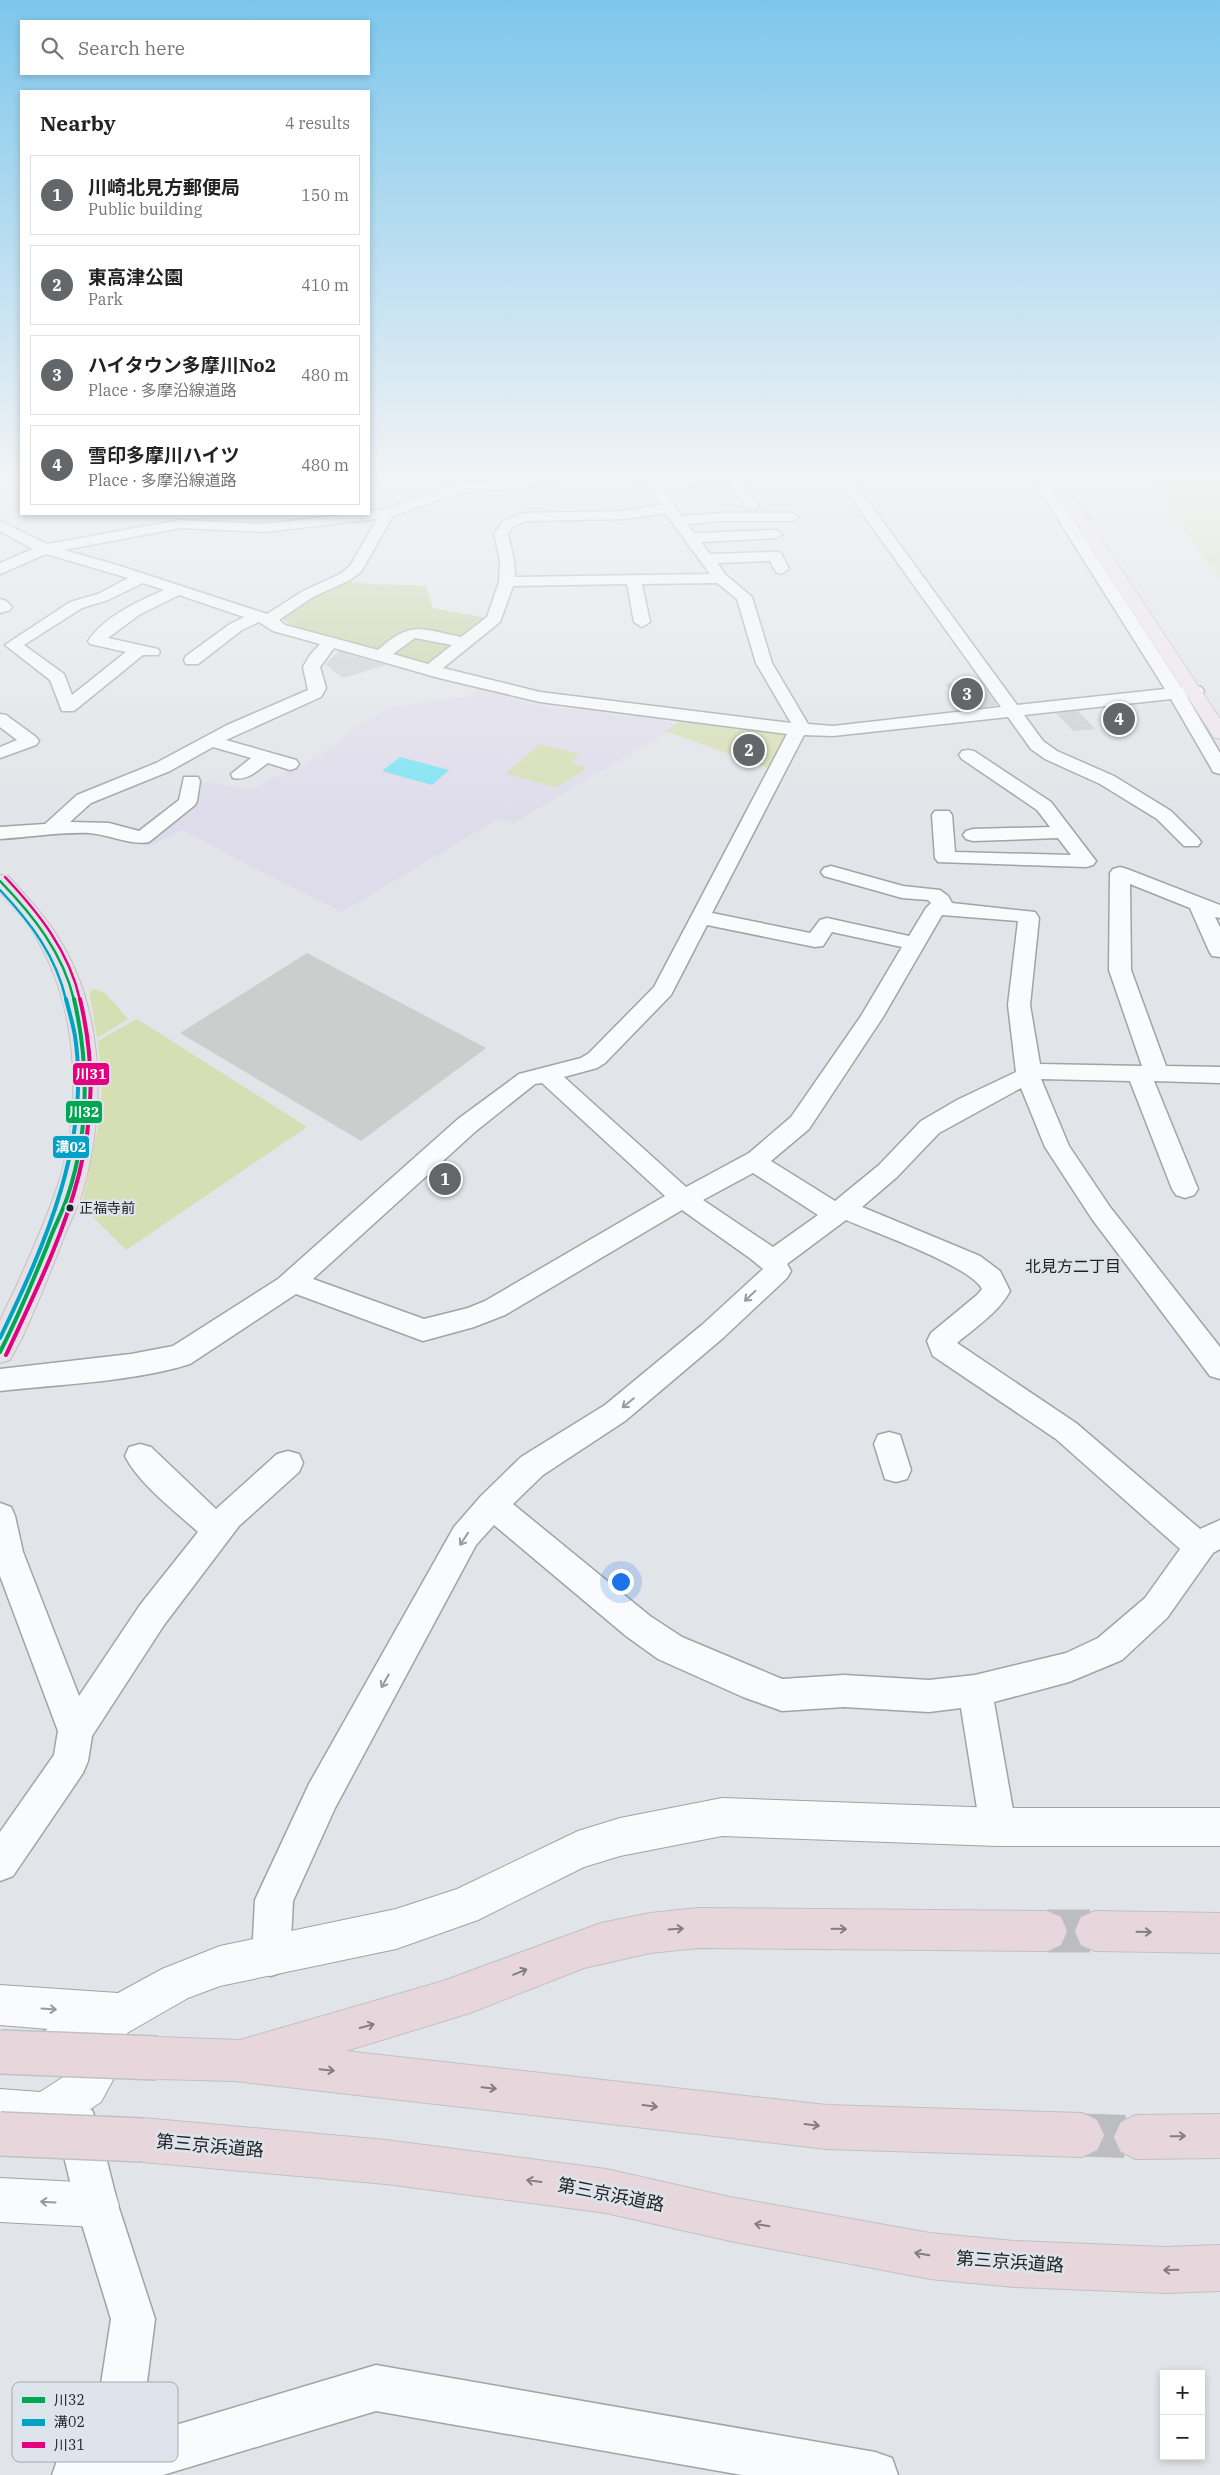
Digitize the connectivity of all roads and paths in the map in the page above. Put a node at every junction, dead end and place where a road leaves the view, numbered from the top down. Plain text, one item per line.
1 (109, 594) edge
2 (169, 594) edge
3 (187, 594) edge
4 (309, 594) edge
5 (503, 594) edge
6 (637, 594) edge
7 (740, 594) edge
8 (929, 594) edge
9 (1113, 594) edge
10 (1130, 594) edge
11 (0, 604) edge
12 (0, 608) edge
13 (263, 618) junction
14 (642, 622) dead end
15 (331, 642) junction
16 (465, 643) junction
17 (382, 656) junction
18 (192, 660) dead end
19 (431, 670) junction
20 (1194, 691) junction
21 (1176, 693) junction
22 (1014, 710) junction
23 (0, 719) edge
24 (798, 730) junction
25 (1220, 734) edge
26 (211, 741) junction
27 (0, 753) edge
28 (968, 755) dead end
29 (266, 757) junction
30 (290, 764) dead end
31 (1220, 768) edge
32 (240, 774) dead end
33 (191, 781) dead end
34 (942, 816) dead end
35 (52, 828) junction
36 (0, 832) edge
37 (1064, 832) junction
38 (973, 835) dead end
39 (1191, 842) dead end
40 (830, 872) dead end
41 (0, 881) edge
42 (1199, 904) junction
43 (943, 909) junction
44 (1220, 912) edge
45 (700, 917) junction
46 (916, 944) junction
47 (1220, 951) edge
48 (1148, 1073) junction
49 (547, 1074) junction
50 (1028, 1075) junction
51 (1220, 1075) edge
52 (753, 1161) junction
53 (1185, 1189) dead end
54 (686, 1198) junction
55 (840, 1212) junction
56 (773, 1261) junction
57 (292, 1282) junction
58 (0, 1352) edge
59 (1220, 1368) edge
60 (0, 1380) edge
61 (140, 1456) dead end
62 (288, 1463) dead end
63 (492, 1505) junction
64 (0, 1516) edge
65 (218, 1530) junction
66 (1210, 1540) edge
67 (975, 1691) junction
68 (74, 1731) junction
69 (998, 1827) junction
70 (1220, 1827) edge
71 (0, 1863) edge
72 (1047, 1931) tunnel mouth
73 (1095, 1931) tunnel mouth
74 (1220, 1933) edge
75 (271, 1957) junction
76 (0, 2005) edge
77 (128, 2010) junction
78 (0, 2052) edge
79 (235, 2060) junction
80 (0, 2066) edge
81 (71, 2098) junction
82 (0, 2110) edge
83 (0, 2134) edge
84 (1082, 2135) tunnel mouth
85 (1136, 2136) tunnel mouth
86 (1220, 2136) edge
87 (0, 2200) edge
88 (97, 2205) junction
89 (1220, 2268) edge
90 (124, 2382) edge
91 (178, 2447) edge
92 (874, 2475) edge

1 - 2 street
3 - 13 street
4 - 13 street
5 - 16 street
6 - 14 street
7 - 24 street
8 - 22 street
9 - 21 street
10 - 20 main road
11 - 12 street
13 - 15 street
13 - 18 street
15 - 17 street
15 - 26 street
16 - 17 street
16 - 19 street
17 - 19 street
19 - 24 street
20 - 21 street
20 - 25 main road
21 - 22 street
21 - 31 street
22 - 24 street
22 - 39 street
23 - 27 street
24 - 45 street
26 - 29 street
26 - 35 street
28 - 37 street
29 - 30 street
29 - 32 street
33 - 35 street
34 - 37 street
35 - 36 street
37 - 38 street
40 - 43 street
41 - 58 highway
42 - 44 street
42 - 47 street
42 - 48 street
43 - 46 street
43 - 50 street
45 - 46 street
45 - 49 street
46 - 52 street
48 - 50 street
48 - 51 street
48 - 53 street
49 - 54 street
49 - 57 street
50 - 55 street
50 - 59 street
52 - 54 street
52 - 55 street
54 - 56 street
54 - 57 street
55 - 56 street
55 - 66 street
56 -> 63 street
57 - 60 street
61 - 65 street
62 - 65 street
63 - 67 street
63 -> 75 street
64 - 68 street
65 - 68 street
66 - 67 street
67 - 69 street
68 - 71 street
69 - 70 street
69 - 75 street
79 -> 72 highway
73 -> 74 highway
75 - 77 street
76 -> 77 street
77 - 80 street
77 - 81 street
78 - 79 highway, bridge
79 -> 84 highway
81 - 82 street
81 - 88 street
89 -> 83 highway, 第三京浜道路, bridge
85 -> 86 highway
88 -> 87 street
88 - 90 street
91 - 92 street

